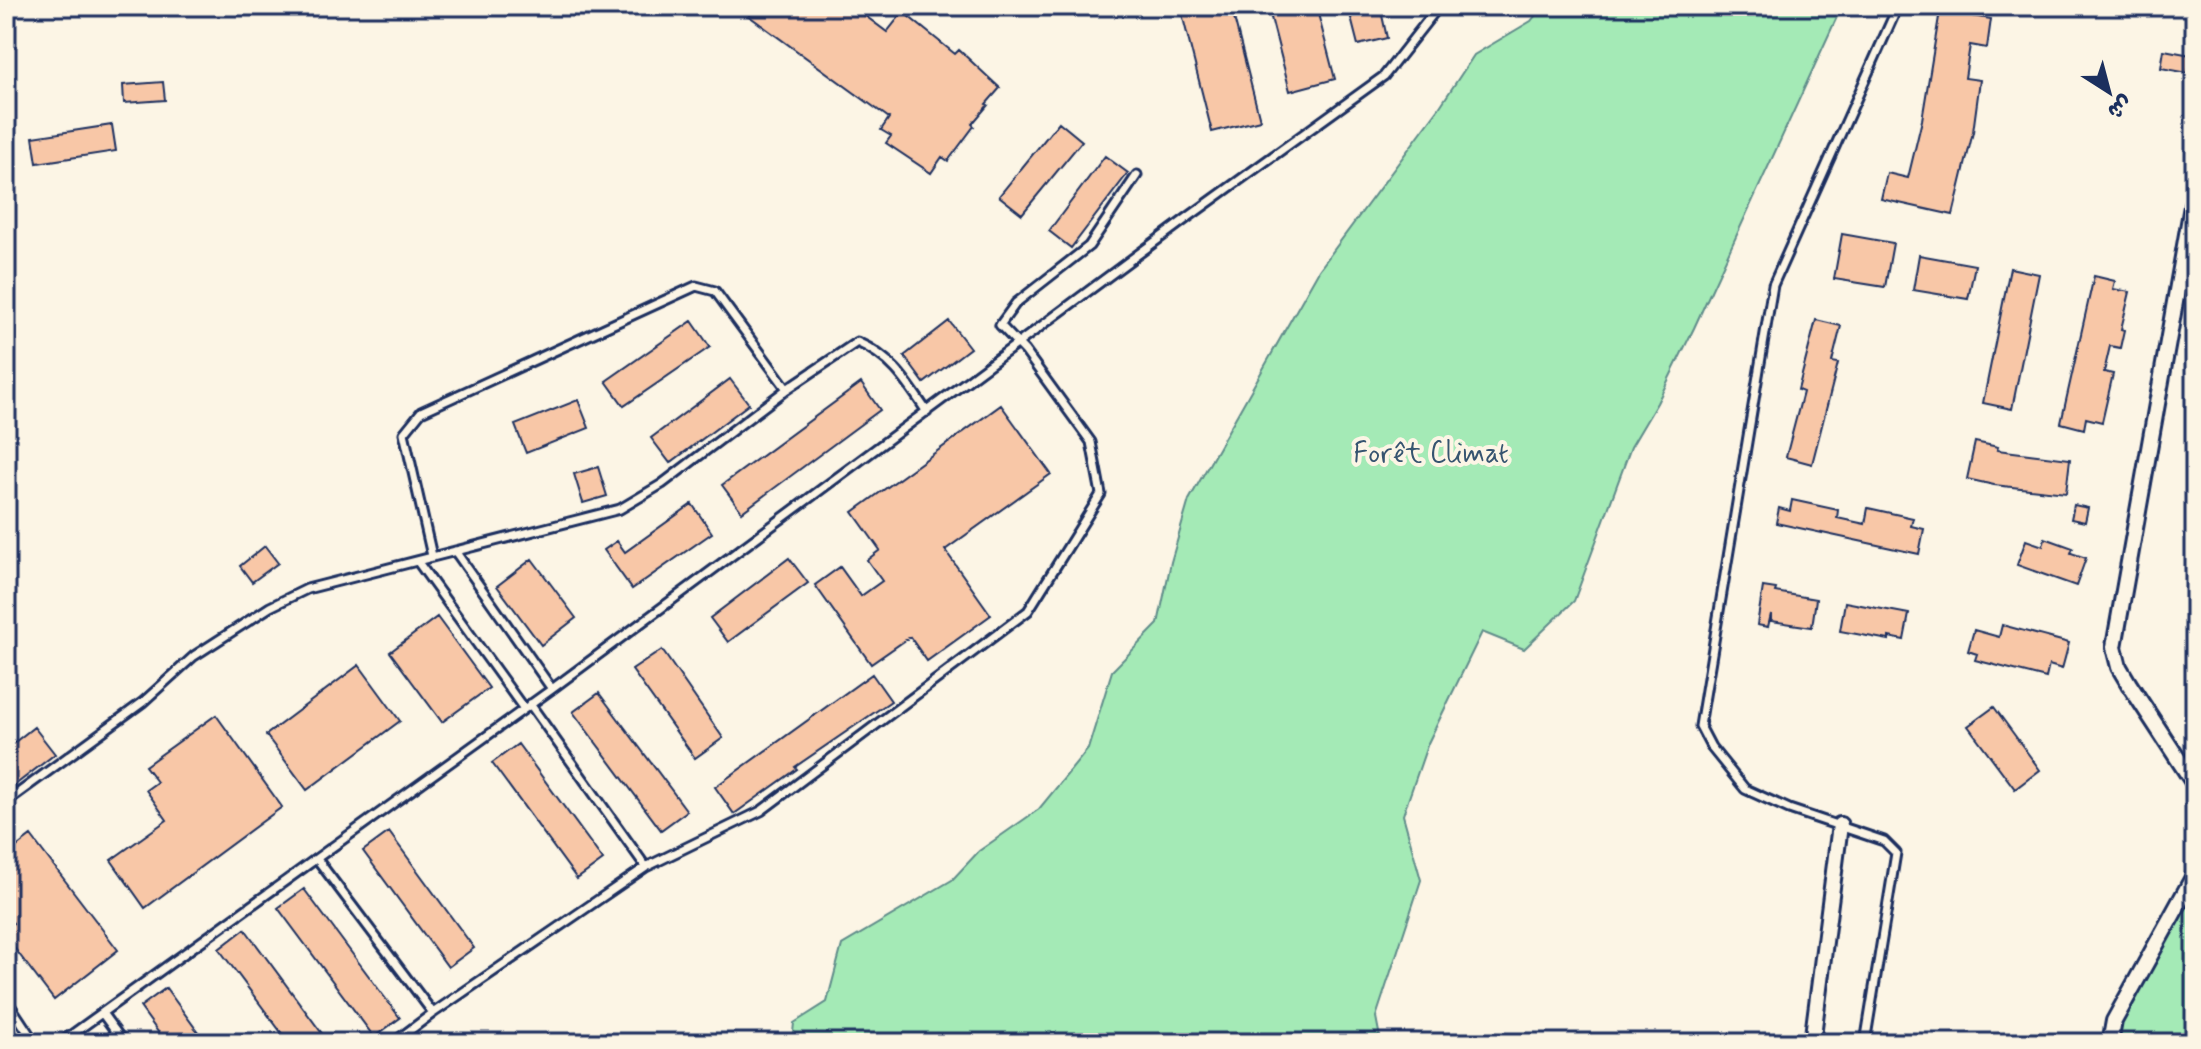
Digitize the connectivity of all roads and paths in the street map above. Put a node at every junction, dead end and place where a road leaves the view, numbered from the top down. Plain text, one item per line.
1 (1439, 6) edge
2 (1898, 6) edge
3 (1137, 175) dead end
4 (2195, 189) edge
5 (1018, 344) junction
6 (787, 389) junction
7 (927, 412) junction
8 (455, 551) junction
9 (432, 556) junction
10 (418, 562) junction
11 (552, 689) junction
12 (527, 706) junction
13 (2195, 785) edge
14 (6, 802) edge
15 (1840, 825) junction
16 (317, 859) junction
17 (646, 867) junction
18 (2195, 874) edge
19 (6, 999) edge
20 (102, 1013) junction
21 (433, 1013) junction
22 (35, 1043) edge
23 (60, 1043) edge
24 (124, 1043) edge
25 (393, 1043) edge
26 (1812, 1043) edge
27 (1865, 1043) edge
28 (2110, 1043) edge

1 - 5 lane
2 - 15 lane
3 - 5 lane
4 - 13 street
5 - 7 lane
5 - 17 lane
6 - 7 lane
6 - 8 lane
6 - 9 lane
7 - 11 lane
8 - 9 lane
8 - 11 lane
9 - 10 lane
10 - 12 lane
10 - 14 lane
11 - 12 lane
12 - 16 lane
12 - 17 lane
15 - 26 street
15 - 27 lane
16 - 20 lane
16 - 21 lane
17 - 21 lane
18 - 28 street
19 - 22 lane
20 - 23 lane
20 - 24 lane
21 - 25 lane

